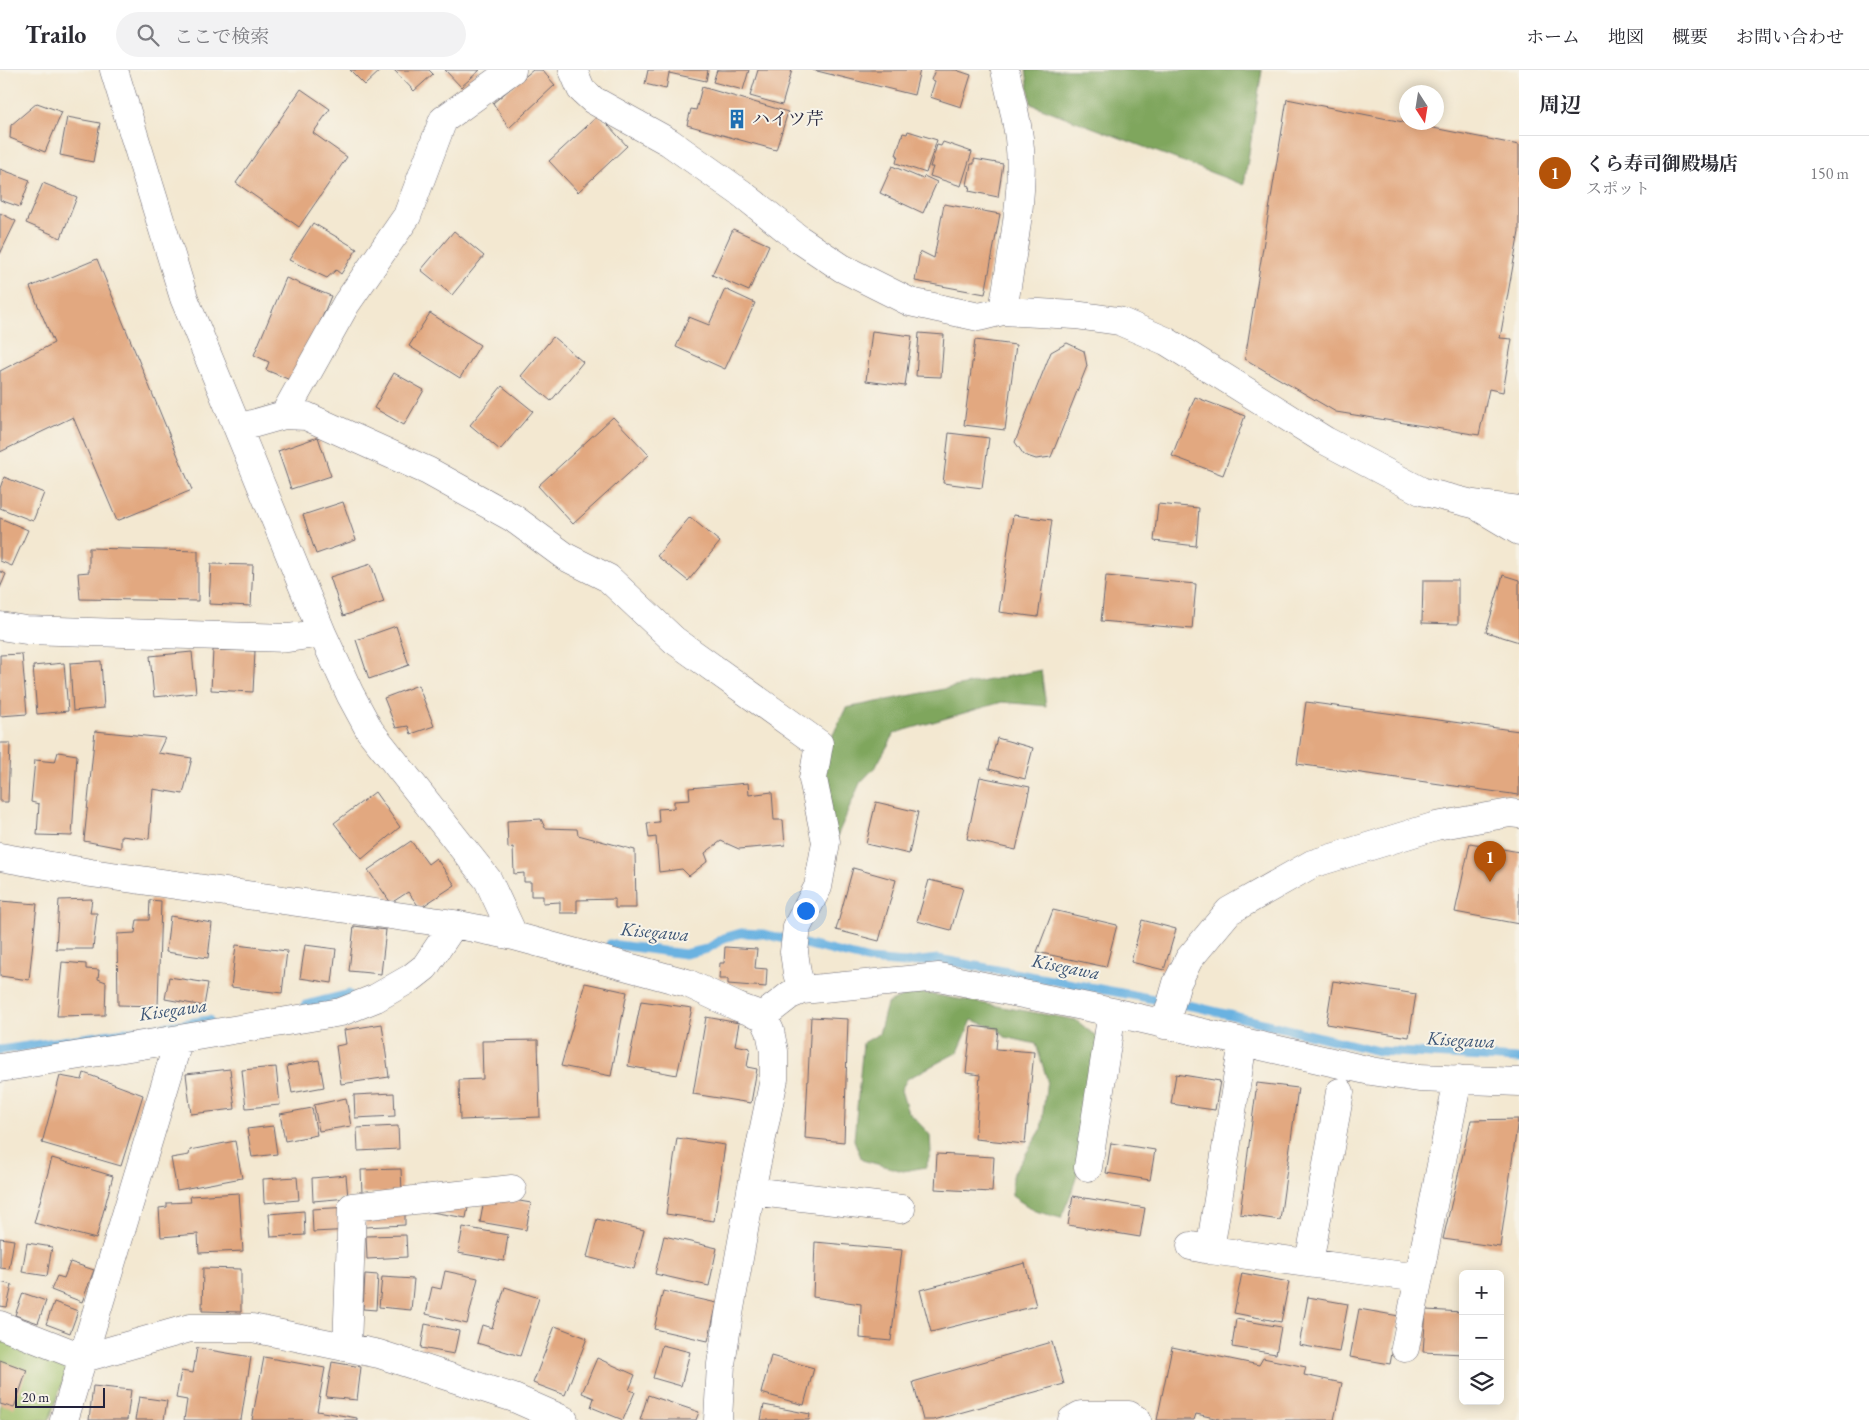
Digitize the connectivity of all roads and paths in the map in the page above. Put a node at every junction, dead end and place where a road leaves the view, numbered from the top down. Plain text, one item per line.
1 (114, 70) edge
2 (512, 70) edge
3 (573, 70) edge
4 (1006, 70) edge
5 (1003, 311) junction
6 (284, 415) junction
7 (238, 428) junction
8 (1473, 504) junction
9 (1519, 510) edge
10 (1519, 531) edge
11 (0, 626) edge
12 (322, 633) junction
13 (1519, 814) edge
14 (0, 857) edge
15 (454, 924) junction
16 (514, 936) junction
17 (800, 982) junction
18 (1112, 1012) junction
19 (763, 1016) junction
20 (1167, 1019) junction
21 (179, 1039) junction
22 (1243, 1042) junction
23 (0, 1068) edge
24 (1458, 1079) junction
25 (1519, 1082) edge
26 (1340, 1092) dead end
27 (1088, 1167) dead end
28 (512, 1189) dead end
29 (751, 1191) junction
30 (901, 1209) dead end
31 (1309, 1263) junction
32 (1419, 1278) junction
33 (0, 1325) edge
34 (347, 1347) junction
35 (1406, 1348) dead end
36 (84, 1358) junction
37 (64, 1420) edge
38 (564, 1420) edge
39 (718, 1420) edge
40 (1072, 1420) edge
41 (1137, 1420) edge

1 - 7 street
2 - 6 street
3 - 5 street
4 - 5 street
5 - 8 street
6 - 7 street
6 - 17 street
7 - 12 street
8 - 9 street
8 - 10 street
11 - 12 street
12 - 16 street
13 - 20 street
14 - 15 street
15 - 16 street
15 - 21 street
16 - 19 street
17 - 18 street
17 - 19 street
18 - 20 street
18 - 27 street
19 - 29 street
20 - 22 street
21 - 23 street
21 - 36 street
22 - 24 street
22 - 31 street
24 - 25 street
24 - 32 street
26 - 31 street
28 - 34 street
29 - 30 street
29 - 39 street
31 - 32 street
32 - 35 street
33 - 36 street
34 - 36 street
34 - 38 street
36 - 37 street
40 - 41 street

